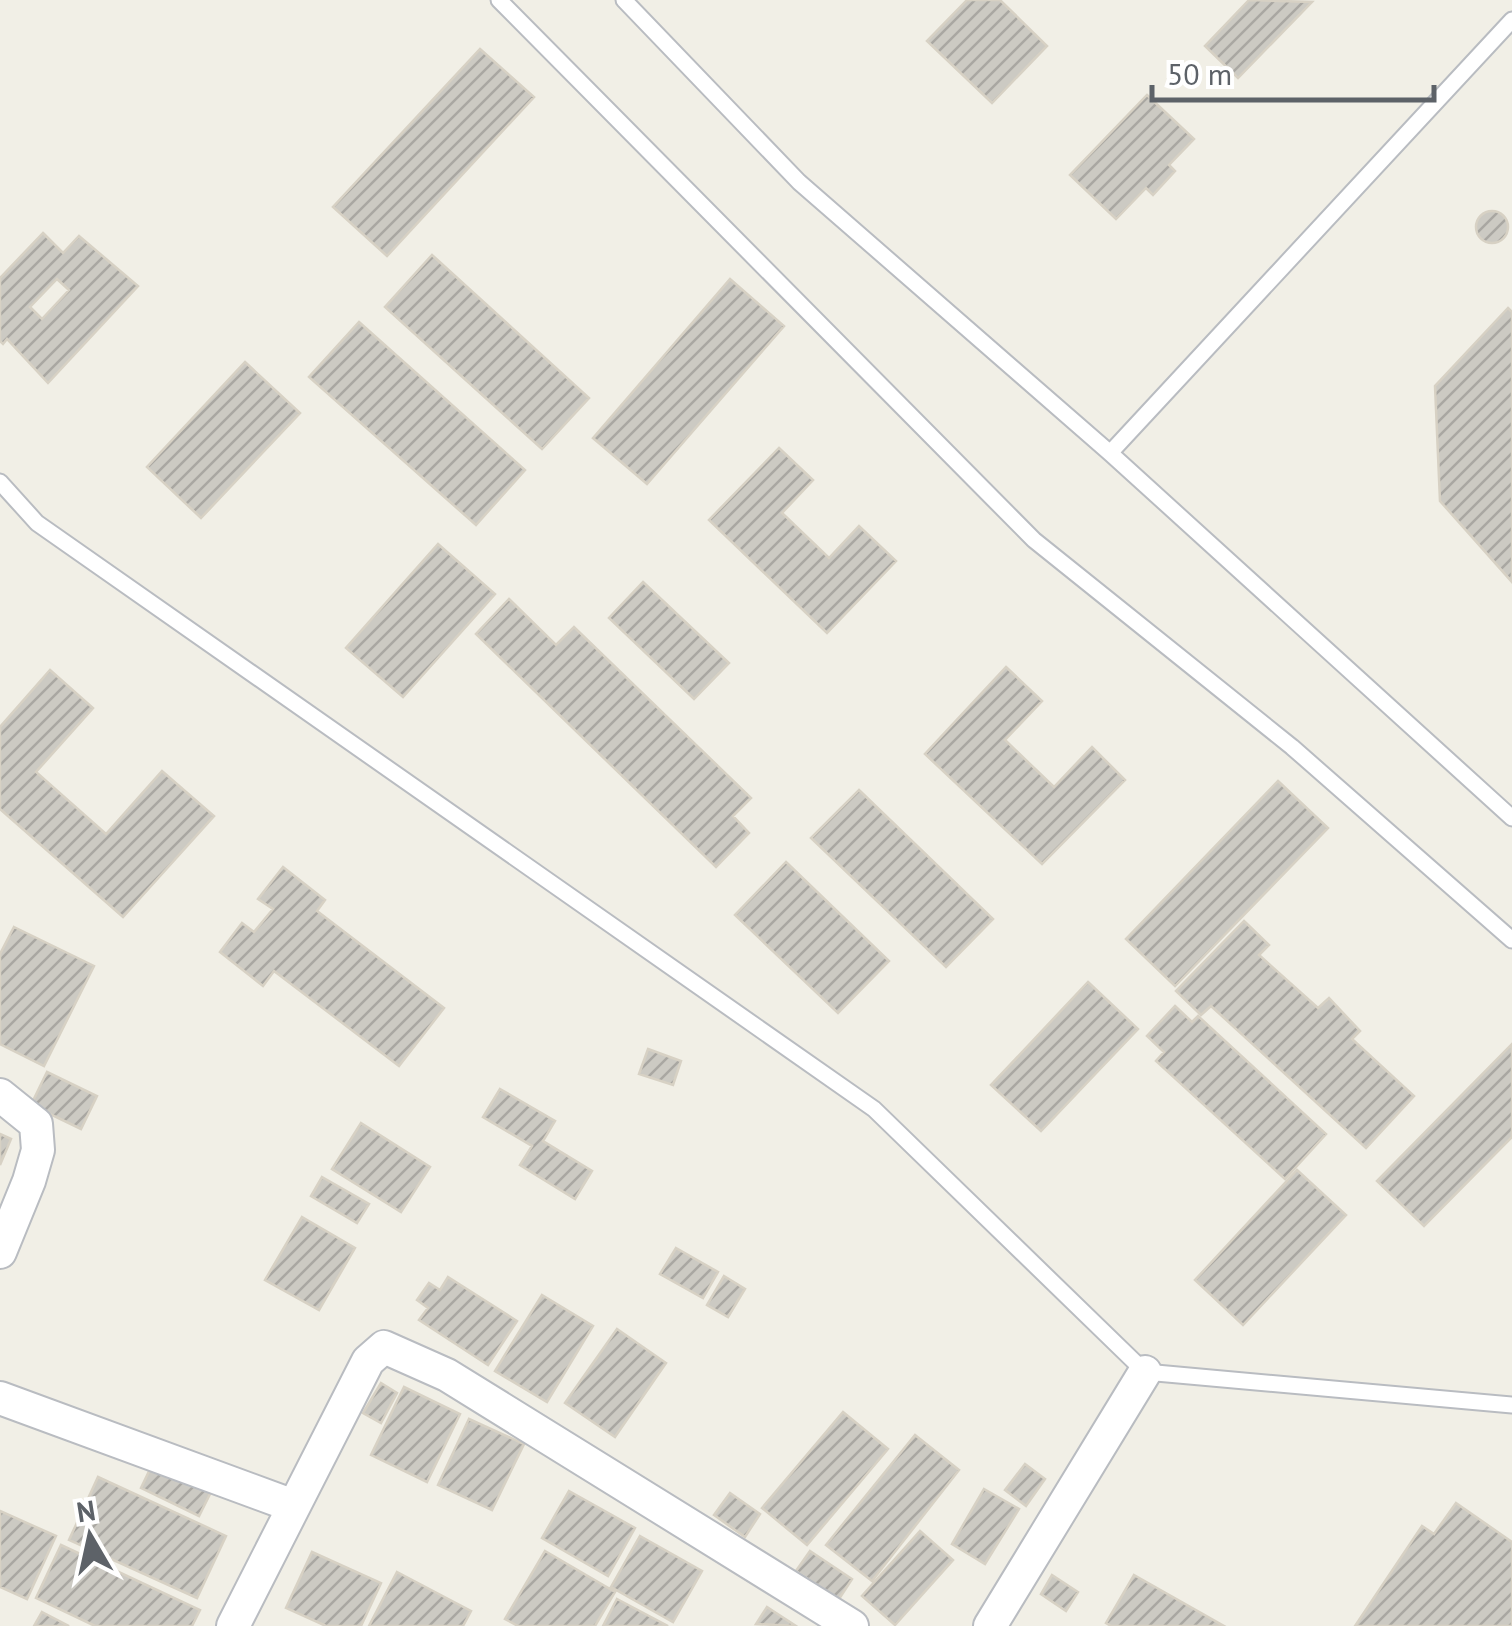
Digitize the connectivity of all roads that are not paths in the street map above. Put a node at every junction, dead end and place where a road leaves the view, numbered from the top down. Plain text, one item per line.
1 (499, 0) edge
2 (624, 0) edge
3 (1512, 20) edge
4 (1110, 453) junction
5 (0, 482) edge
6 (1512, 818) edge
7 (1512, 940) edge
8 (0, 1095) edge
9 (0, 1252) edge
10 (1145, 1372) junction
11 (0, 1398) edge
12 (1512, 1405) edge
13 (291, 1505) junction
14 (233, 1626) edge
15 (852, 1626) edge
16 (990, 1626) edge

1 - 7 lane
2 - 4 lane
3 - 4 lane
4 - 6 lane
5 - 10 lane
8 - 9 street
10 - 12 lane
10 - 16 street
11 - 13 street
13 - 14 street
13 - 15 street

